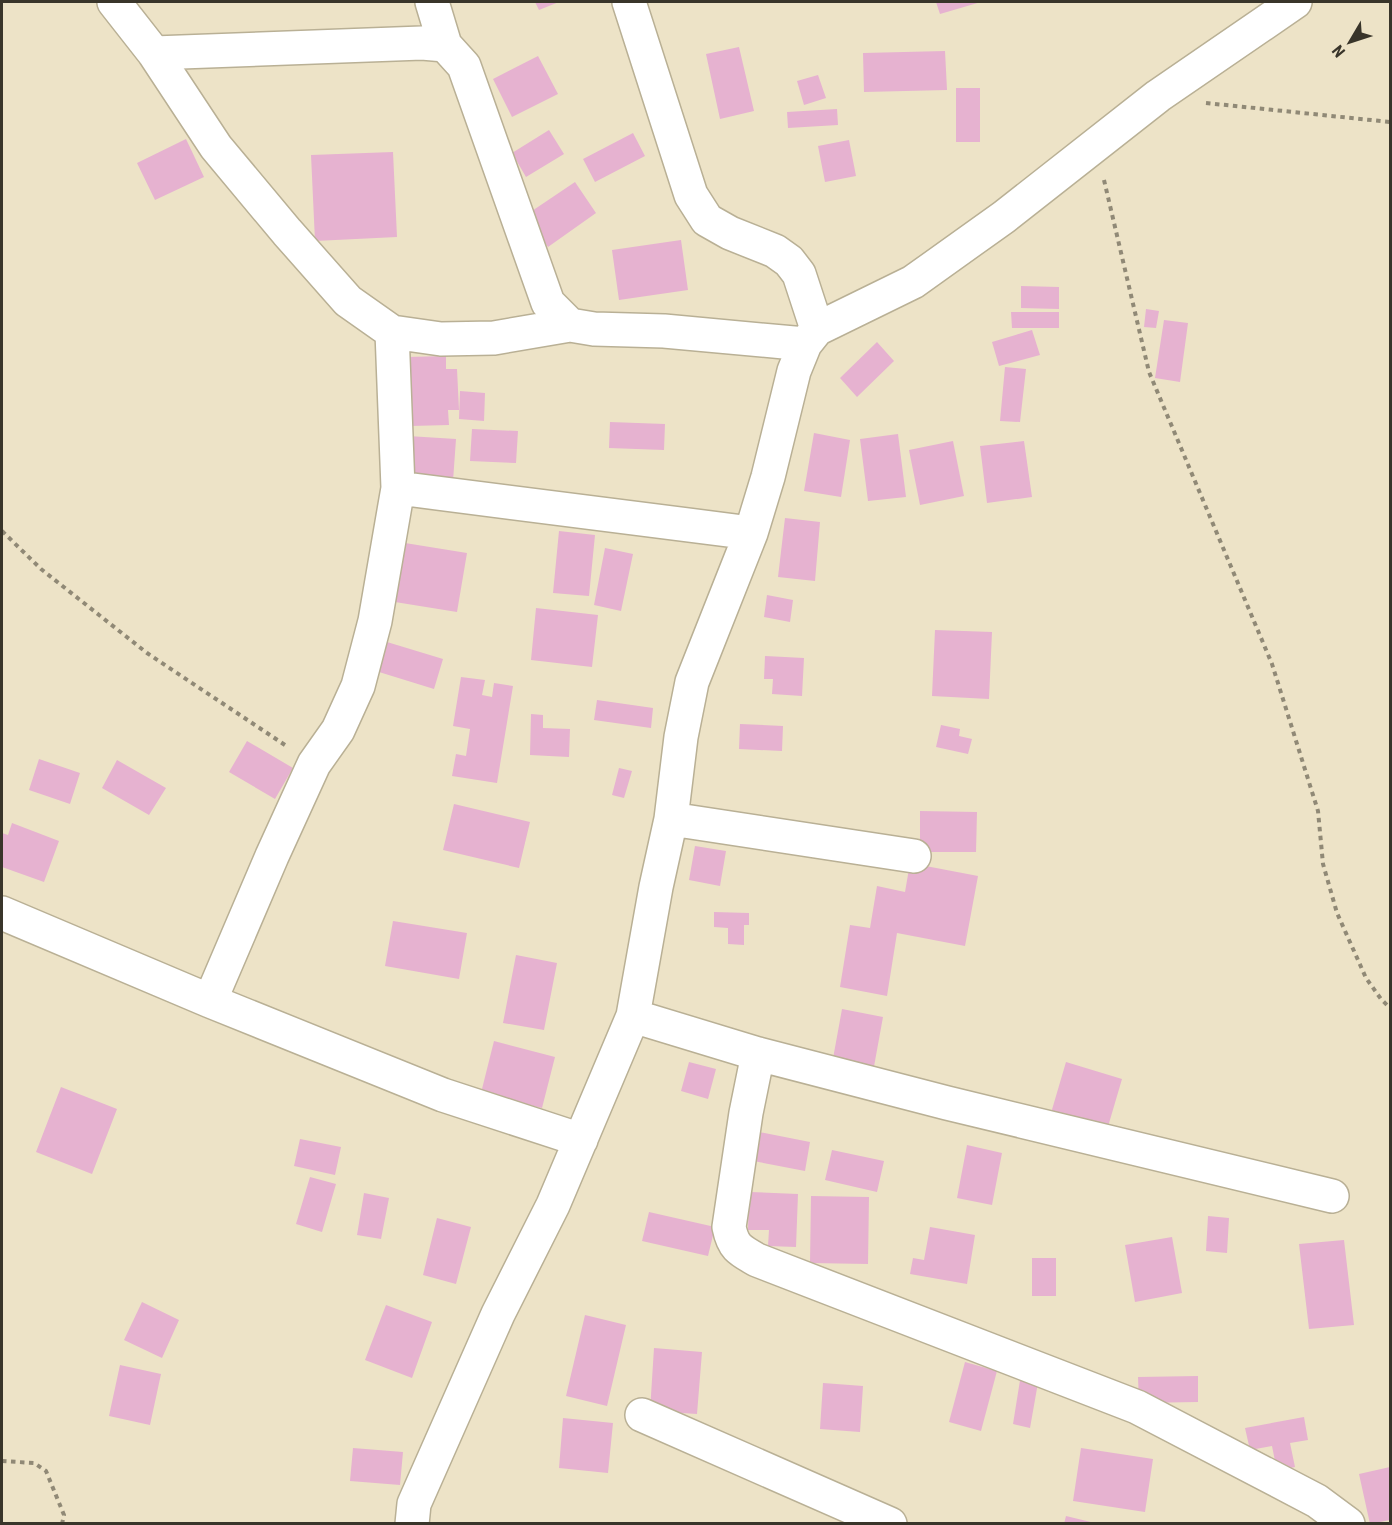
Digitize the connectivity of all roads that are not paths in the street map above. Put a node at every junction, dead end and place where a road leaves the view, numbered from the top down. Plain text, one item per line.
1 (114, 2) edge
2 (432, 2) edge
3 (629, 2) edge
4 (1294, 2) edge
5 (445, 45) junction
6 (154, 53) junction
7 (570, 326) junction
8 (392, 332) junction
9 (811, 337) junction
10 (398, 488) junction
11 (752, 533) junction
12 (671, 819) junction
13 (914, 856) dead end
14 (2, 913) edge
15 (210, 1001) junction
16 (633, 1016) junction
17 (758, 1054) junction
18 (581, 1140) junction
19 (1332, 1196) dead end
20 (642, 1414) dead end
21 (412, 1524) edge
22 (890, 1524) edge
23 (1348, 1524) edge

1 - 6 street
2 - 5 street
3 - 9 street
4 - 9 street
5 - 6 street
5 - 7 street
6 - 8 street
7 - 8 street
7 - 9 street
8 - 10 street
9 - 11 street
10 - 11 street
10 - 15 street
11 - 12 street
12 - 13 street
12 - 16 street
14 - 15 street
15 - 18 street
16 - 17 street
16 - 18 street
17 - 19 street
17 - 23 street
18 - 21 street
20 - 22 street

